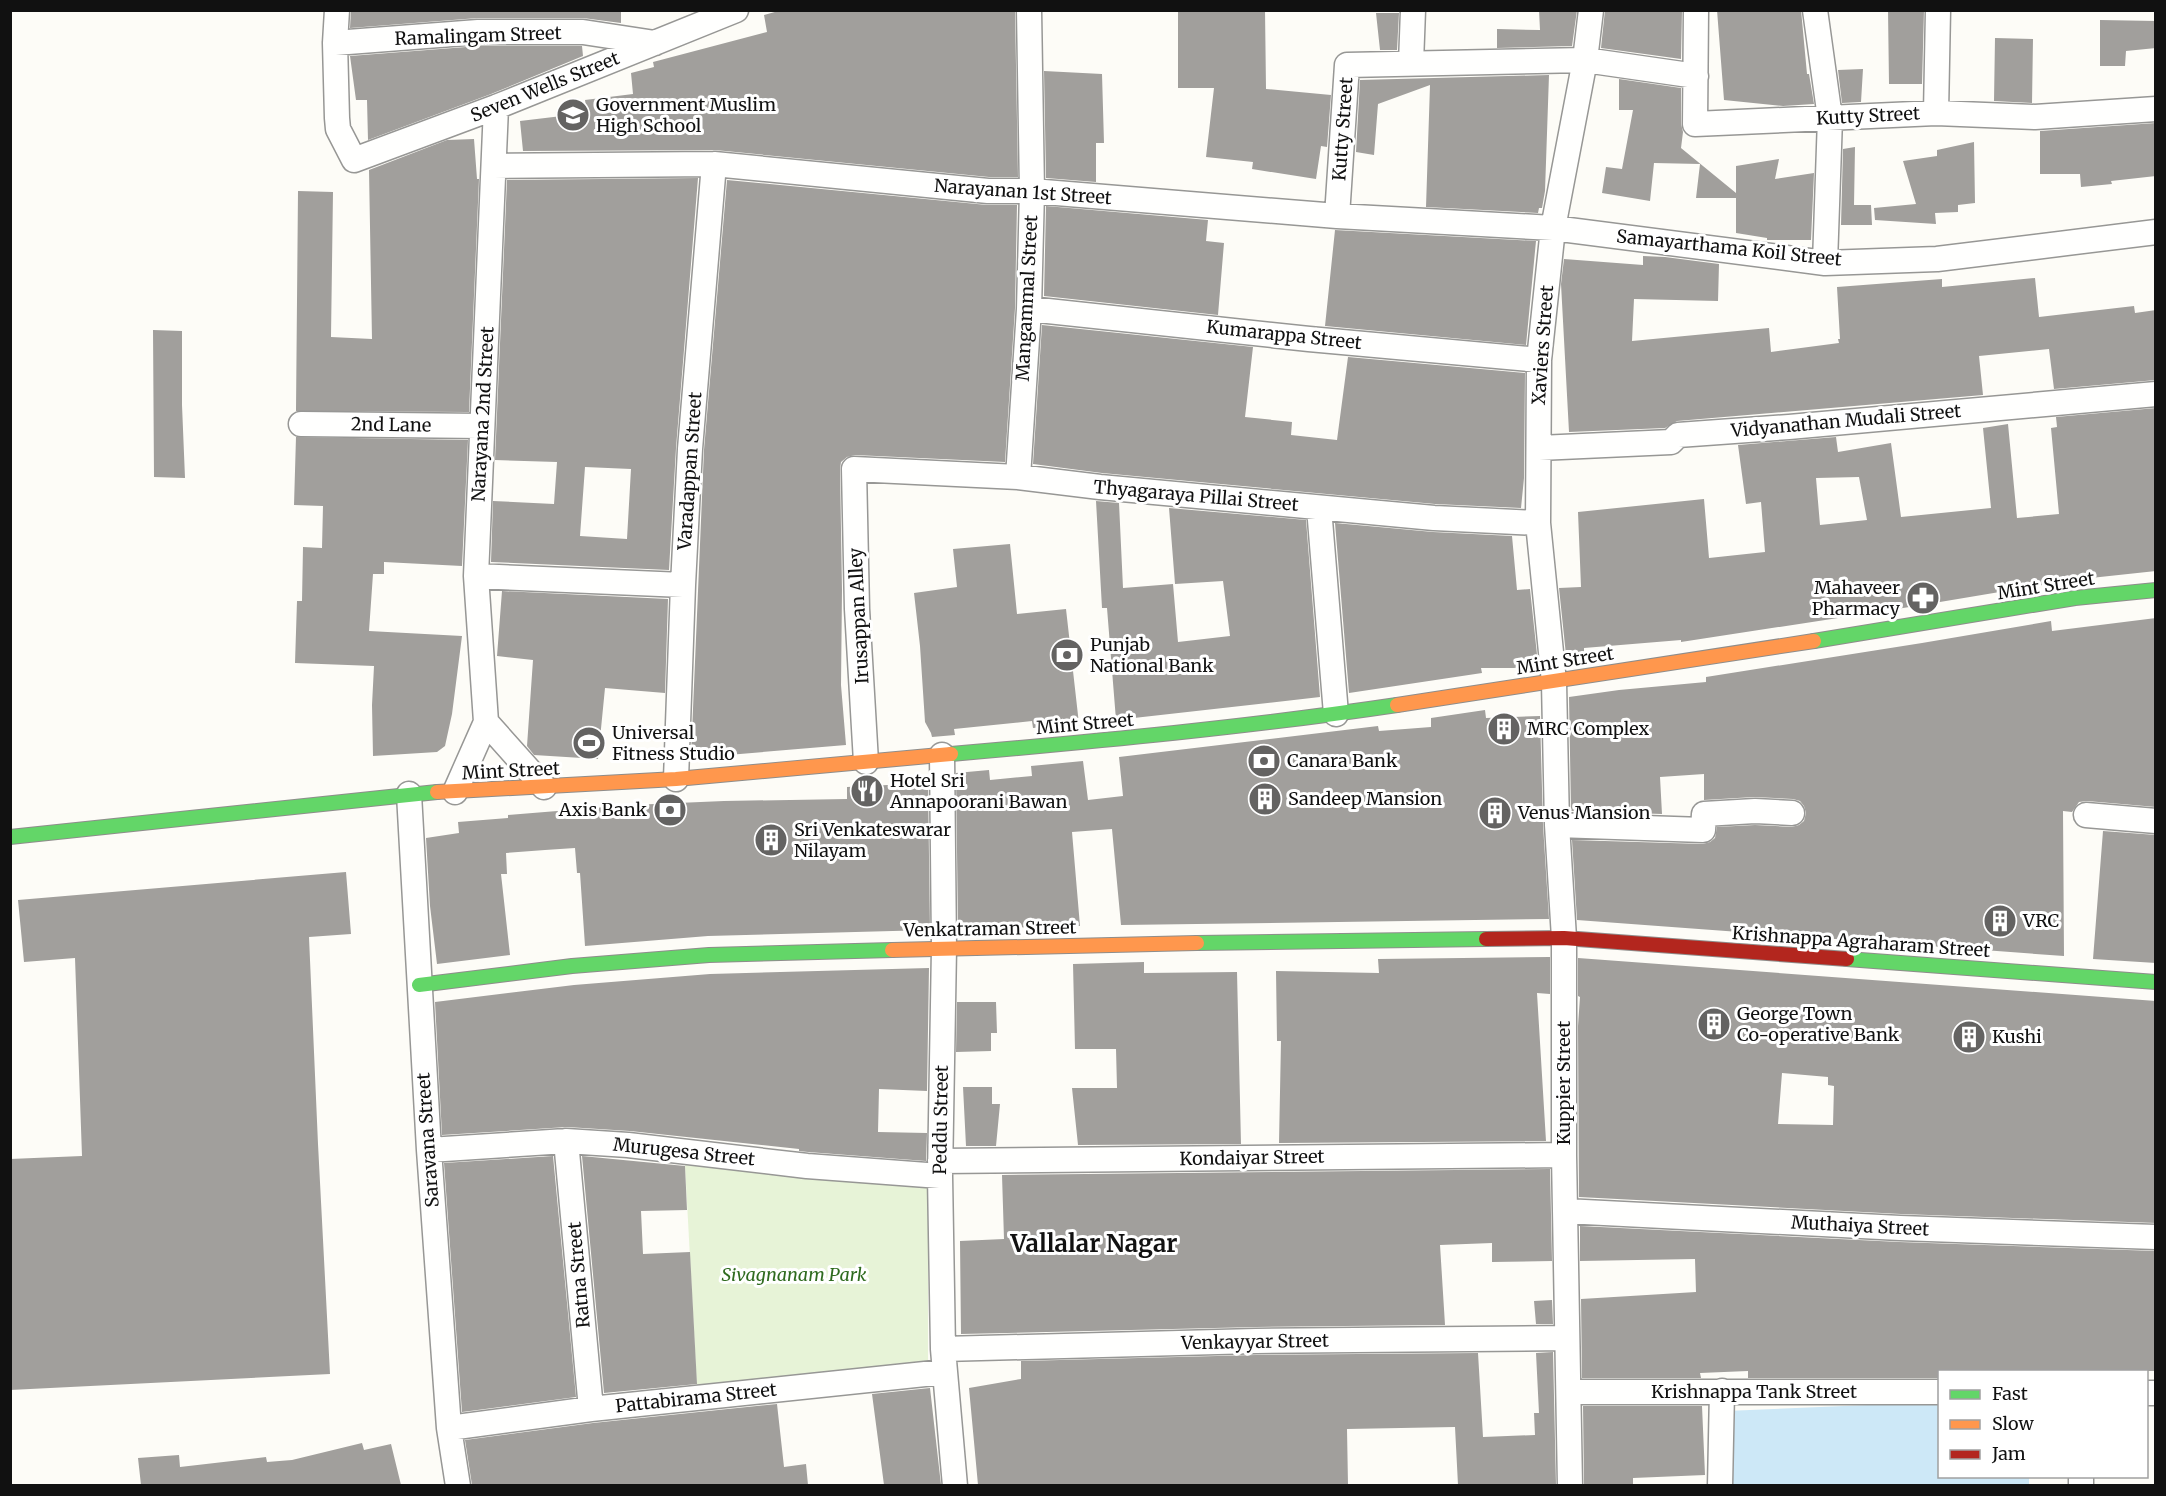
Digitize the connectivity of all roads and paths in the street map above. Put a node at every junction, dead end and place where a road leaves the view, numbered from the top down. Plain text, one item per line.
1 (337, 10) edge
2 (736, 10) edge
3 (1029, 10) edge
4 (1413, 10) edge
5 (1591, 10) edge
6 (1696, 10) edge
7 (1815, 10) edge
8 (1938, 10) edge
9 (335, 43) junction
10 (656, 43) junction
11 (1586, 60) junction
12 (1411, 63) junction
13 (1695, 76) junction
14 (496, 107) junction
15 (2156, 109) edge
16 (1936, 113) junction
17 (1830, 118) junction
18 (714, 164) junction
19 (494, 166) junction
20 (1032, 191) junction
21 (1337, 216) junction
22 (1553, 228) junction
23 (2156, 232) edge
24 (1825, 263) junction
25 (1029, 309) junction
26 (1539, 360) junction
27 (2156, 394) edge
28 (301, 424) dead end
29 (482, 426) junction
30 (1539, 448) junction
31 (854, 469) joint
32 (1018, 477) junction
33 (1319, 508) junction
34 (1538, 523) junction
35 (476, 576) junction
36 (683, 585) junction
37 (2156, 590) edge
38 (1554, 681) junction
39 (1336, 714) junction
40 (486, 722) junction
41 (942, 754) junction
42 (866, 762) junction
43 (676, 779) junction
44 (544, 787) junction
45 (455, 792) junction
46 (409, 794) junction
47 (1792, 813) dead end
48 (2086, 815) dead end
49 (2156, 821) edge
50 (1557, 825) junction
51 (10, 837) edge
52 (1564, 938) junction
53 (944, 948) junction
54 (2156, 982) edge
55 (419, 985) junction
56 (566, 1141) junction
57 (429, 1150) junction
58 (1564, 1155) junction
59 (940, 1168) junction
60 (1565, 1211) junction
61 (2156, 1237) edge
62 (1567, 1338) junction
63 (943, 1360) junction
64 (1722, 1391) junction
65 (1569, 1392) junction
66 (1938, 1392) edge
67 (591, 1409) junction
68 (448, 1428) junction
69 (458, 1485) edge
70 (955, 1485) edge
71 (1570, 1485) edge
72 (1720, 1485) edge

1 - 9 street
2 - 10 street, Seven Wells Street
3 - 20 street, Mangammal Street
4 - 12 street
5 - 11 street, Xaviers Street
6 - 13 street, Kutty Street
7 - 17 street
8 - 16 street
9 - 10 street, Ramalingam Street
9 - 14 street, Seven Wells Street
10 - 14 street, Seven Wells Street
11 - 12 street, Kutty Street
11 - 13 street, Kutty Street
11 - 22 street, Xaviers Street
12 - 21 street, Kutty Street
13 - 17 street, Kutty Street
14 - 19 street, Narayana 2nd Street
15 - 16 street, Kutty Street
16 - 17 street, Kutty Street
17 - 24 street
18 - 19 street, Narayanan 1st Street
18 - 20 street, Narayanan 1st Street
18 - 36 street, Varadappan Street
19 - 29 street, Narayana 2nd Street
20 - 21 street, Narayanan 1st Street
20 - 25 street, Mangammal Street
21 - 22 street, Narayanan 1st Street
22 - 24 street, Samayarthama Koil Street
22 - 26 street, Xaviers Street
23 - 24 street, Samayarthama Koil Street
25 - 26 street, Kumarappa Street
25 - 32 street, Mangammal Street
26 - 30 street, Xaviers Street
27 - 30 street, Vidyanathan Mudali Street
28 - 29 street, 2nd Lane
29 - 35 street, Narayana 2nd Street
30 - 34 street, Xaviers Street
31 - 32 street, Thyagaraya Pillai Street
31 - 42 street, Irusappan Alley
32 - 33 street, Thyagaraya Pillai Street
33 - 34 street, Thyagaraya Pillai Street
33 - 39 street
34 - 38 street, Xaviers Street
35 - 36 street
35 - 40 street, Narayana 2nd Street
36 - 43 street, Varadappan Street
37 - 38 street, Mint Street
38 - 39 street, Mint Street
38 - 50 street, Kuppier Street
39 - 41 street, Mint Street
40 - 44 street
40 - 45 street, Narayana 2nd Street
41 - 42 street, Mint Street
41 - 53 street, Peddu Street
42 - 43 street, Mint Street
43 - 44 street, Mint Street
44 - 45 street, Mint Street
45 - 46 street, Mint Street
46 - 51 street, Mint Street
46 - 55 street, Saravana Street
47 - 50 street
48 - 49 street
50 - 52 street, Kuppier Street
52 - 53 street, Venkatraman Street
52 - 54 street, Krishnappa Agraharam Street
52 - 58 street, Kuppier Street
53 - 55 street, Venkatraman Street
53 - 59 street, Peddu Street
55 - 57 street, Saravana Street
56 - 57 street, Murugesa Street
56 - 59 street, Murugesa Street
56 - 67 street, Ratna Street
57 - 68 street, Saravana Street
58 - 59 street, Kondaiyar Street
58 - 60 street, Kuppier Street
59 - 63 street, Peddu Street
60 - 61 street, Muthaiya Street
60 - 62 street, Kuppier Street
62 - 63 street, Venkayyar Street
62 - 65 street, Kuppier Street
63 - 67 street, Pattabirama Street
63 - 70 street, Peddu Street
64 - 65 street, Krishnappa Tank Street
64 - 66 street, Krishnappa Tank Street
64 - 72 street
65 - 71 street, Kuppier Street
67 - 68 street, Pattabirama Street
68 - 69 street, Saravana Street

